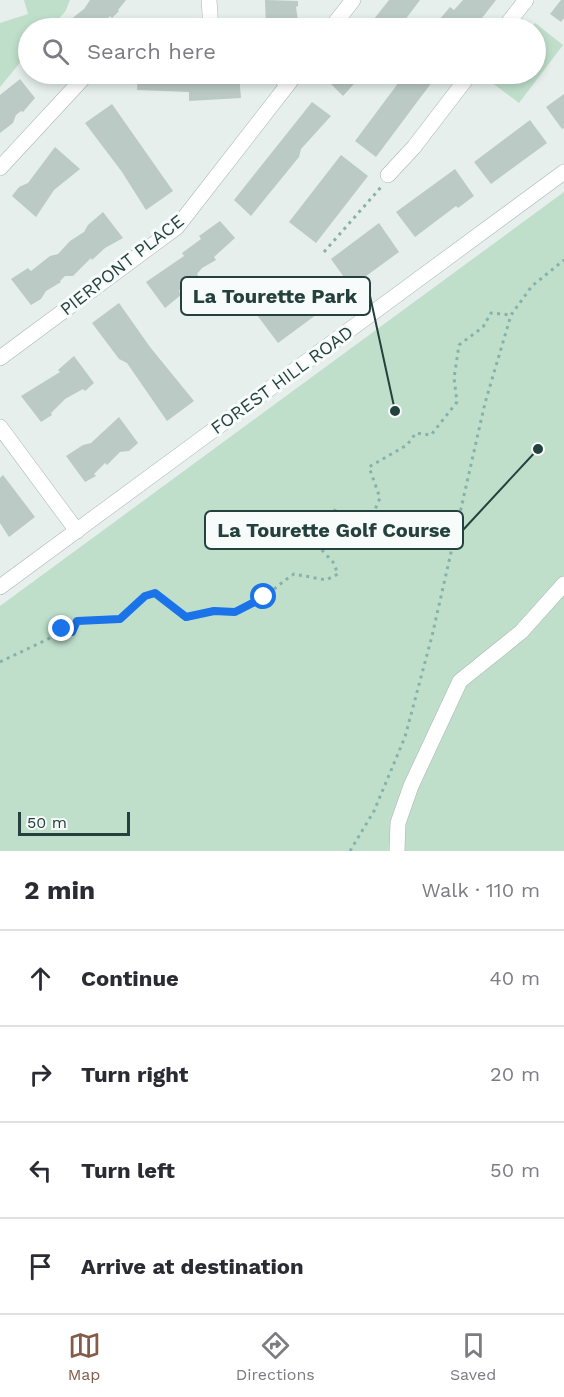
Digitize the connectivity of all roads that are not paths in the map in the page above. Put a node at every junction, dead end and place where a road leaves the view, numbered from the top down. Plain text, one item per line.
1 (209, 0) edge
2 (353, 0) edge
3 (526, 0) edge
4 (210, 18) edge
5 (339, 18) edge
6 (512, 18) edge
7 (78, 84) edge
8 (287, 84) edge
9 (462, 84) edge
10 (0, 168) edge
11 (564, 172) edge
12 (387, 178) road end
13 (0, 358) edge
14 (0, 427) edge
15 (77, 531) junction
16 (564, 584) edge
17 (0, 587) edge
18 (397, 851) edge

1 - 4 street
2 - 5 street
3 - 6 street
7 - 10 street
8 - 13 street, PIERPONT PLACE
9 - 12 street
11 - 15 street, FOREST HILL ROAD
14 - 15 street
15 - 17 street, FOREST HILL ROAD
16 - 18 street

